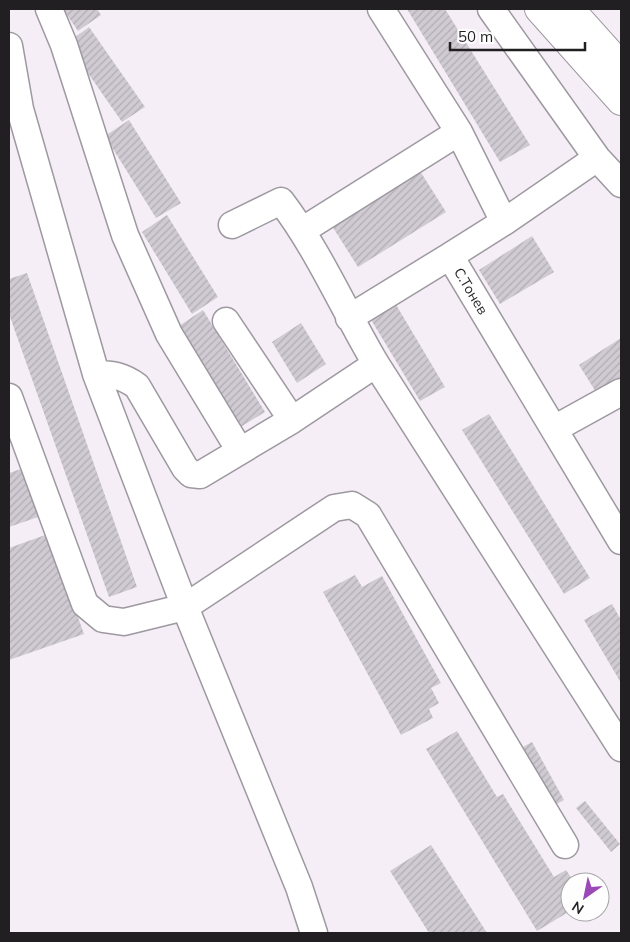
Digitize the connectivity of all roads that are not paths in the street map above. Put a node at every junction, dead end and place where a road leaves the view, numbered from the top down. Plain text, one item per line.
1 (49, 9) edge
2 (381, 9) edge
3 (491, 9) edge
4 (539, 9) edge
5 (570, 9) edge
6 (9, 46) edge
7 (621, 66) edge
8 (621, 101) edge
9 (458, 132) junction
10 (597, 158) junction
11 (621, 184) edge
12 (504, 222) junction
13 (232, 225) dead end
14 (303, 230) junction
15 (450, 256) junction
16 (350, 318) junction
17 (226, 321) dead end
18 (376, 364) junction
19 (96, 374) junction
20 (621, 392) edge
21 (9, 397) edge
22 (292, 420) junction
23 (554, 428) junction
24 (240, 451) junction
25 (621, 541) edge
26 (185, 607) junction
27 (621, 748) edge
28 (565, 845) dead end
29 (314, 933) edge

1 - 24 street
2 - 9 street
3 - 10 street
4 - 8 main road
5 - 7 main road
6 - 19 street
9 - 12 street
9 - 14 street
10 - 11 street
10 - 12 street, С.Тонев
12 - 15 street, С.Тонев
13 - 14 street
14 - 16 street
15 - 16 street
15 - 23 street, С.Тонев
16 - 18 street
17 - 22 street
18 - 22 street
18 - 27 street
19 - 24 street
19 - 26 street
20 - 23 street
21 - 26 street
22 - 24 street
23 - 25 street, С.Тонев
26 - 28 street
26 - 29 street

